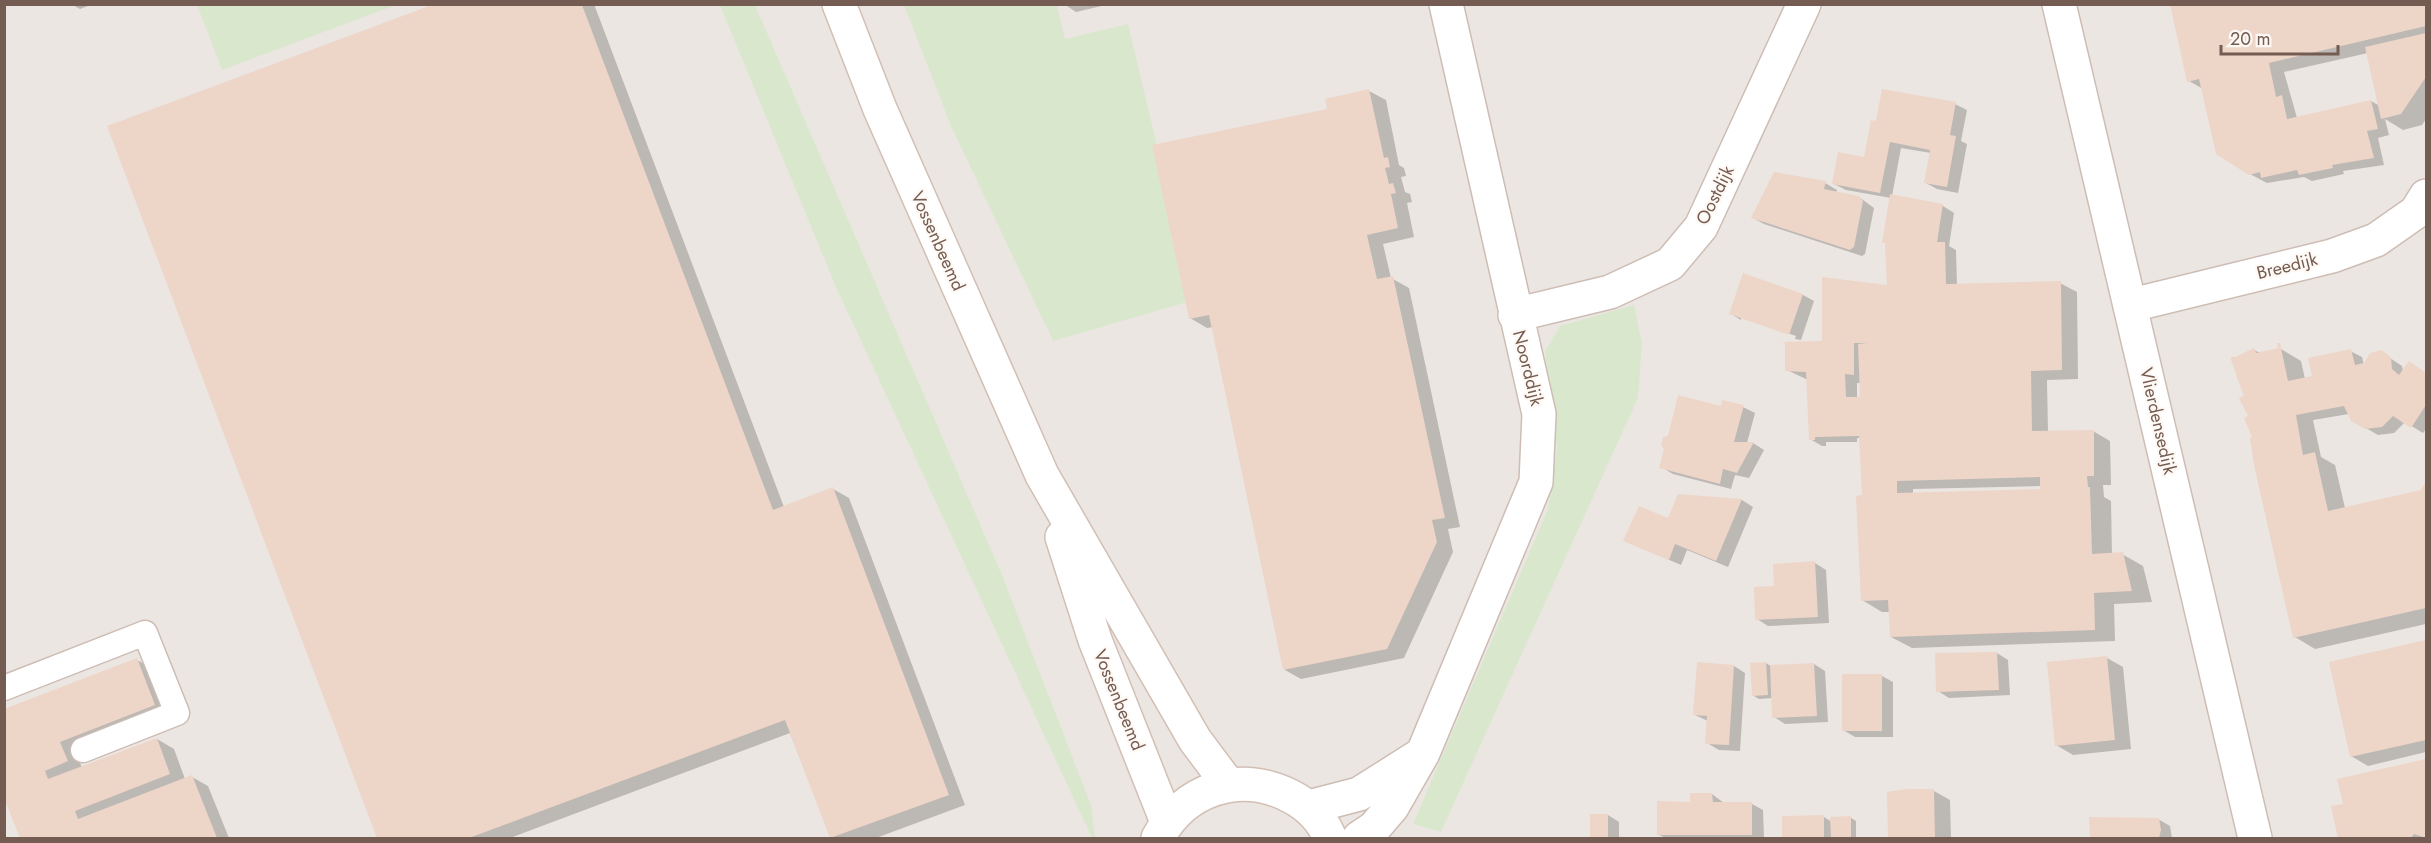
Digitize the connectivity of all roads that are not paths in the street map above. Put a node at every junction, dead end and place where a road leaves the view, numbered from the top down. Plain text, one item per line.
1 (839, 4) edge
2 (1446, 4) edge
3 (1804, 4) edge
4 (2059, 4) edge
5 (2427, 196) edge
6 (2132, 305) junction
7 (1515, 315) junction
8 (1042, 475) junction
9 (4, 688) edge
10 (83, 750) dead end
11 (1423, 753) junction
12 (1228, 784) junction
13 (1309, 807) junction
14 (1162, 830) edge
15 (1330, 838) edge
16 (1359, 838) edge
17 (2255, 838) edge

1 - 8 street, Vossenbeemd
2 - 7 street, Noorddijk
3 - 7 street, Oostdijk
4 - 6 street, Vlierdensedijk
5 - 6 street, Breedijk
6 - 17 street, Vlierdensedijk
7 - 11 street, Noorddijk
8 - 12 street, Vossenbeemd
8 - 14 street, Vossenbeemd
9 - 10 lane
11 - 13 street
11 - 16 street, Noorddijk
12 - 13 street
12 - 14 street
13 - 15 street

